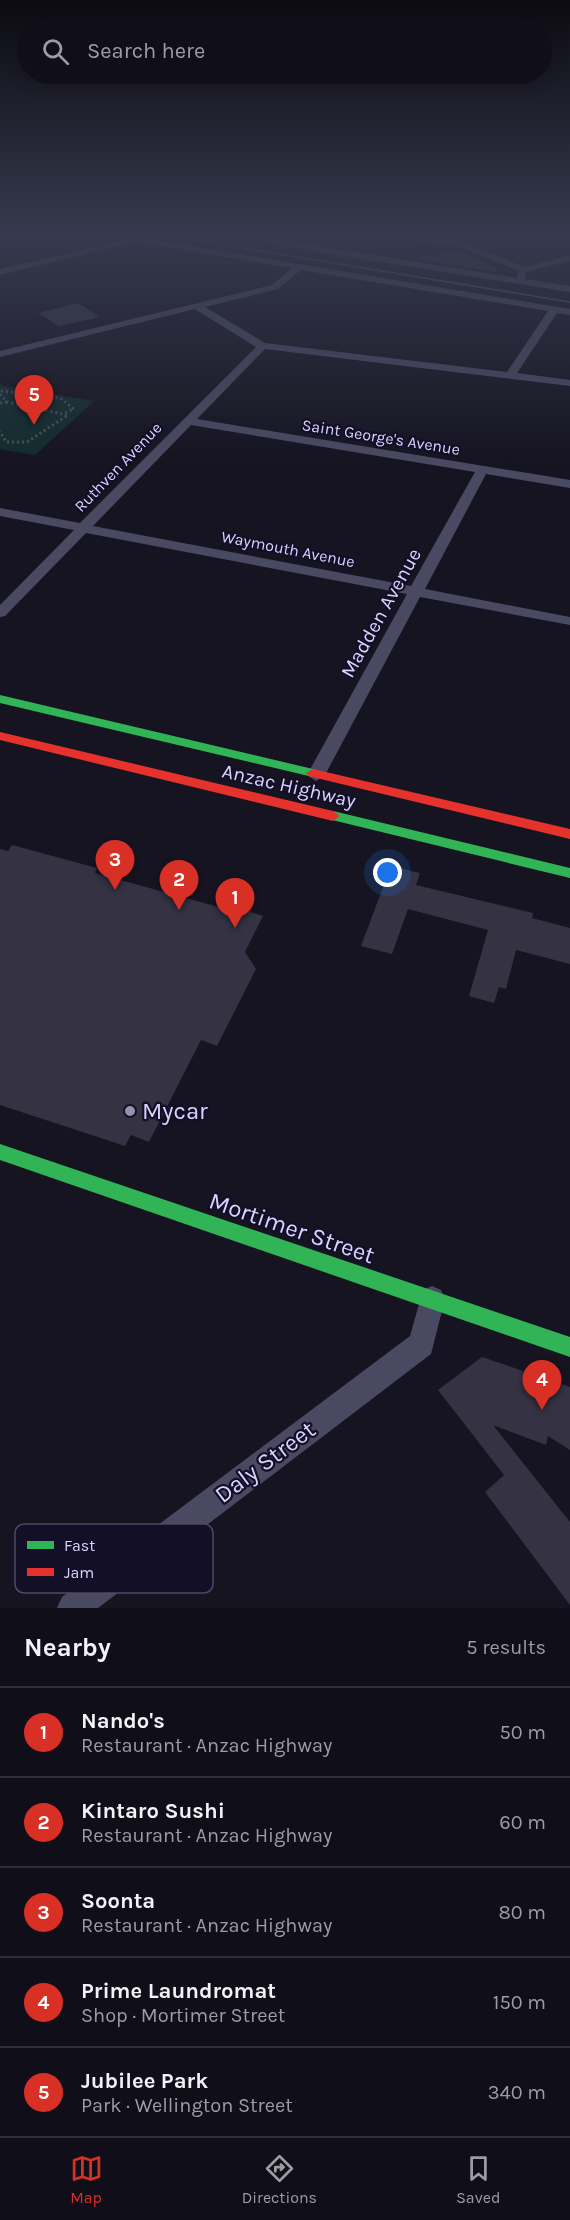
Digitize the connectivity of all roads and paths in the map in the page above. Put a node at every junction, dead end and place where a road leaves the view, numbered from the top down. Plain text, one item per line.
1 (180, 310) edge
2 (203, 310) edge
3 (554, 310) edge
4 (262, 346) junction
5 (0, 354) edge
6 (512, 374) junction
7 (570, 383) edge
8 (8, 392) dead end
9 (0, 394) edge
10 (8, 402) junction
11 (0, 403) edge
12 (63, 413) junction
13 (186, 421) junction
14 (0, 431) edge
15 (2, 438) edge
16 (482, 470) junction
17 (570, 484) edge
18 (0, 512) edge
19 (84, 527) junction
20 (416, 592) junction
21 (0, 613) edge
22 (570, 621) edge
23 (0, 699) edge
24 (0, 736) edge
25 (316, 775) junction
26 (338, 794) dead end
27 (357, 805) dead end
28 (367, 825) junction
29 (570, 834) edge
30 (570, 873) edge
31 (0, 1152) edge
32 (432, 1299) junction
33 (570, 1347) edge
34 (184, 1524) edge
35 (93, 1593) edge
36 (73, 1608) edge

1 - 5 street
2 - 4 street
3 - 6 street
4 - 6 street
4 - 13 street, Ruthven Avenue
6 - 7 street
8 - 12 path
9 - 10 path
10 - 11 path
10 - 12 path
12 - 15 path
13 - 16 street, Saint George's Avenue
13 - 19 street, Ruthven Avenue
14 - 15 path
16 - 17 street, Saint George's Avenue
16 - 20 street, Madden Avenue
18 - 19 street, Waymouth Avenue
19 - 20 street, Waymouth Avenue
19 - 21 street, Ruthven Avenue
20 - 22 street, Waymouth Avenue
20 - 25 street, Madden Avenue
23 - 25 main road, Anzac Highway
24 - 28 main road, Anzac Highway
25 - 26 main road
25 - 29 main road, Anzac Highway
27 - 28 main road
28 - 30 main road, Anzac Highway
31 - 32 main road, Mortimer Street
32 - 33 main road, Mortimer Street
32 - 34 street, Daly Street
35 - 36 street, Daly Street

